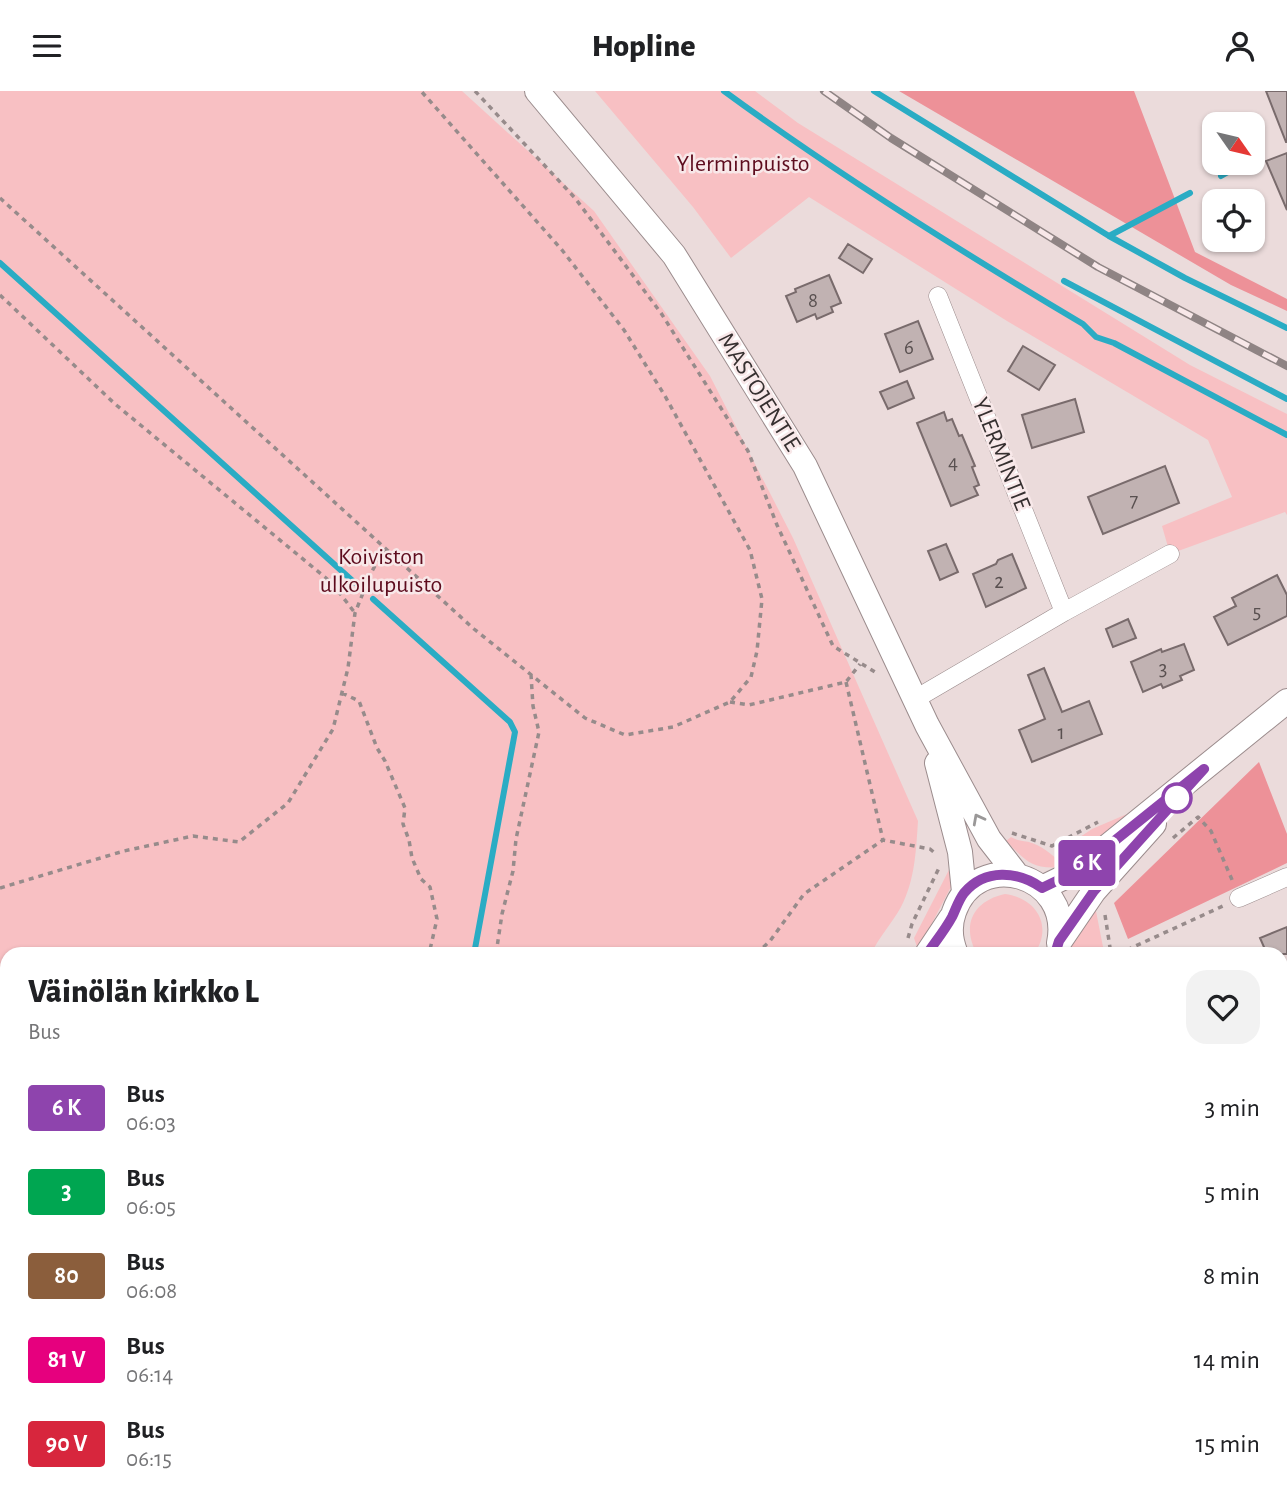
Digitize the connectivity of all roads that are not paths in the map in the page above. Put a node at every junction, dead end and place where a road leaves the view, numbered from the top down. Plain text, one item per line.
1 (537, 91) edge
2 (938, 296) dead end
3 (1170, 554) dead end
4 (1064, 612) junction
5 (917, 698) junction
6 (1287, 701) edge
7 (928, 725) junction
8 (1204, 769) junction
9 (1017, 875) junction
10 (1287, 877) edge
11 (1042, 888) junction
12 (964, 892) junction
13 (1240, 898) road end
14 (951, 918) junction
15 (920, 947) edge
16 (954, 947) edge
17 (1057, 947) edge

1 - 5 main road, MASTOJENTIE
2 - 4 street, YLERMINTIE
3 - 4 street
4 - 5 street
5 - 7 main road, MASTOJENTIE
6 - 8 main road
9 -> 7 main road, MASTOJENTIE
7 - 12 main road, MASTOJENTIE
8 - 11 main road
8 - 17 main road
9 - 11 main road
9 - 12 main road
10 - 13 street
11 - 17 main road
12 - 14 main road
14 - 15 main road
14 - 16 main road

